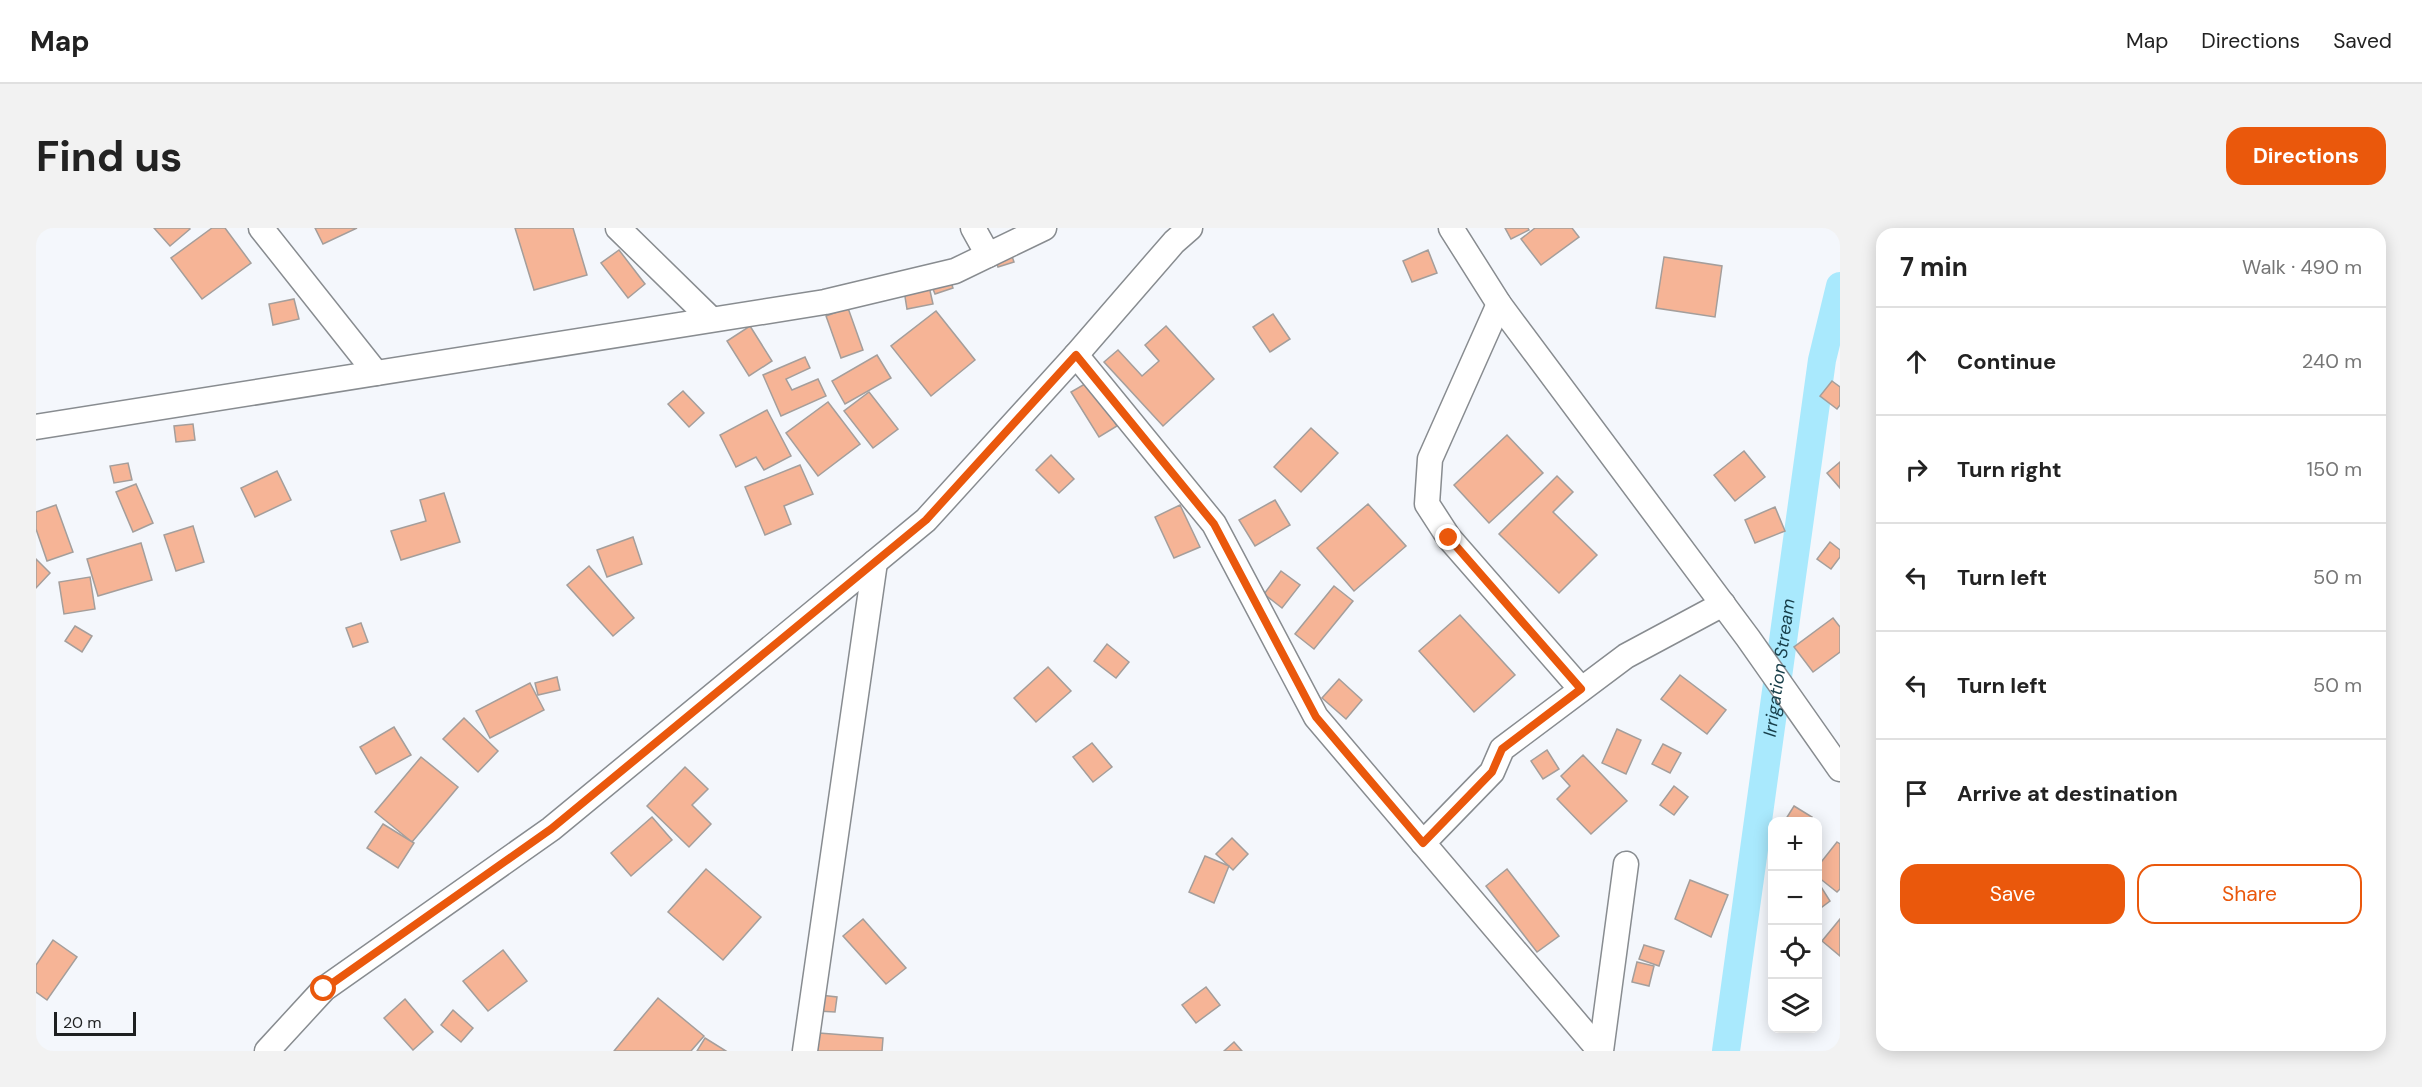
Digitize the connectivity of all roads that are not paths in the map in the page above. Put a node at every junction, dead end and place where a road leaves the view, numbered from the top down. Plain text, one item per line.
1 (261, 228) edge
2 (618, 228) edge
3 (973, 228) edge
4 (1044, 228) edge
5 (1190, 228) edge
6 (1456, 231) edge
7 (988, 255) junction
8 (1499, 304) junction
9 (711, 320) junction
10 (1076, 355) junction
11 (376, 373) junction
12 (36, 428) edge
13 (875, 562) junction
14 (1723, 604) junction
15 (1581, 689) junction
16 (1840, 769) edge
17 (1423, 843) junction
18 (1626, 864) dead end
19 (267, 1051) edge
20 (805, 1051) edge
21 (1600, 1051) edge

1 - 11 street
2 - 9 street
3 - 7 street
4 - 7 street
5 - 10 street
6 - 8 street
7 - 9 street
8 - 14 street
8 - 15 street
9 - 11 street
10 - 13 street
10 - 17 street
11 - 12 street
13 - 19 street
13 - 20 street
14 - 15 street
14 - 16 street
15 - 17 street
17 - 21 street
18 - 21 street

